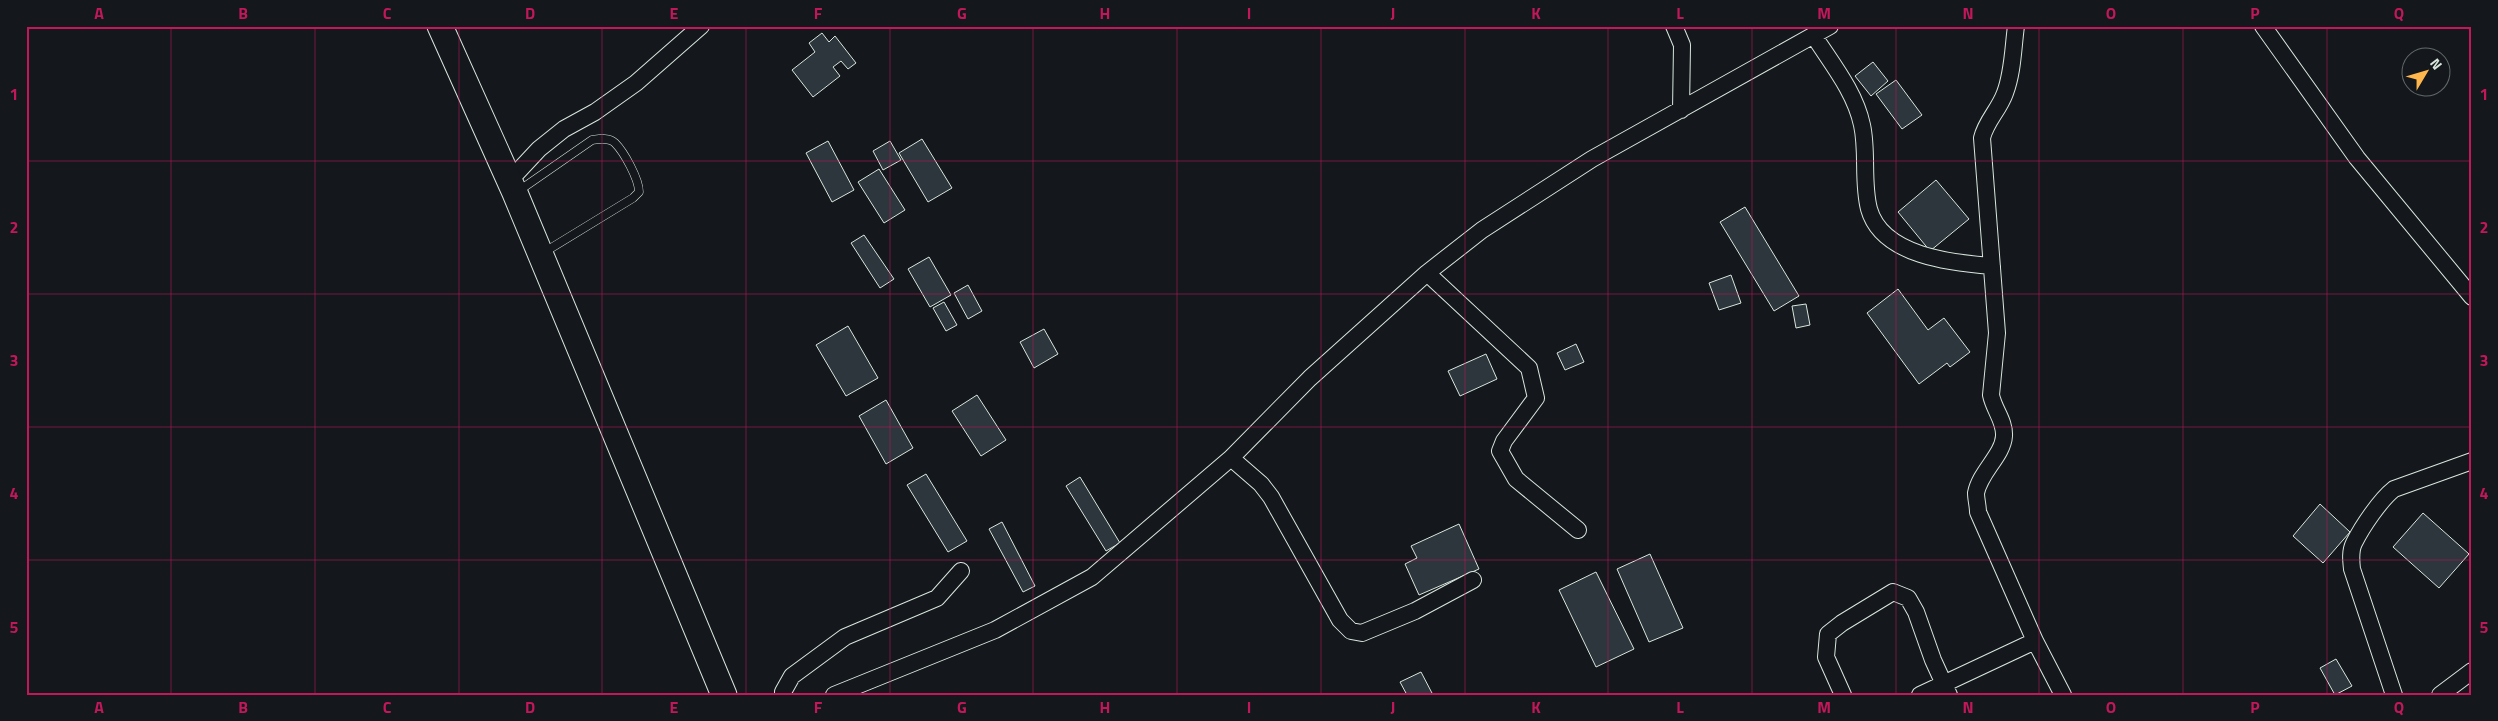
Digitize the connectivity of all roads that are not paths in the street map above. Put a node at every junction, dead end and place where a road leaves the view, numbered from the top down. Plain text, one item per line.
1 (440, 26) edge
2 (701, 26) edge
3 (1674, 26) edge
4 (1830, 26) edge
5 (2016, 26) edge
6 (2263, 26) edge
7 (1814, 36) junction
8 (1681, 110) junction
9 (512, 186) junction
10 (541, 254) junction
11 (1992, 266) junction
12 (1427, 273) junction
13 (2472, 297) edge
14 (1231, 458) junction
15 (2472, 462) edge
16 (1578, 530) dead end
17 (961, 571) dead end
18 (1473, 580) dead end
19 (2035, 641) junction
20 (2472, 671) edge
21 (1947, 689) edge
22 (724, 695) edge
23 (784, 695) edge
24 (834, 695) edge
25 (1843, 695) edge
26 (1920, 695) edge
27 (2063, 695) edge
28 (2394, 695) edge
29 (2440, 695) edge

1 - 9 main road
2 - 9 street
3 - 8 street
4 - 7 street
5 - 11 street
6 - 13 street
7 - 8 street
7 - 11 street
8 - 12 street
9 - 10 main road
9 - 10 lane
10 - 22 main road
11 - 19 street
12 - 14 street
12 - 16 street
14 - 18 street
14 - 24 street
15 - 28 street
17 - 23 street
19 - 21 street
19 - 27 street
20 - 29 street
21 - 25 street
21 - 26 street

